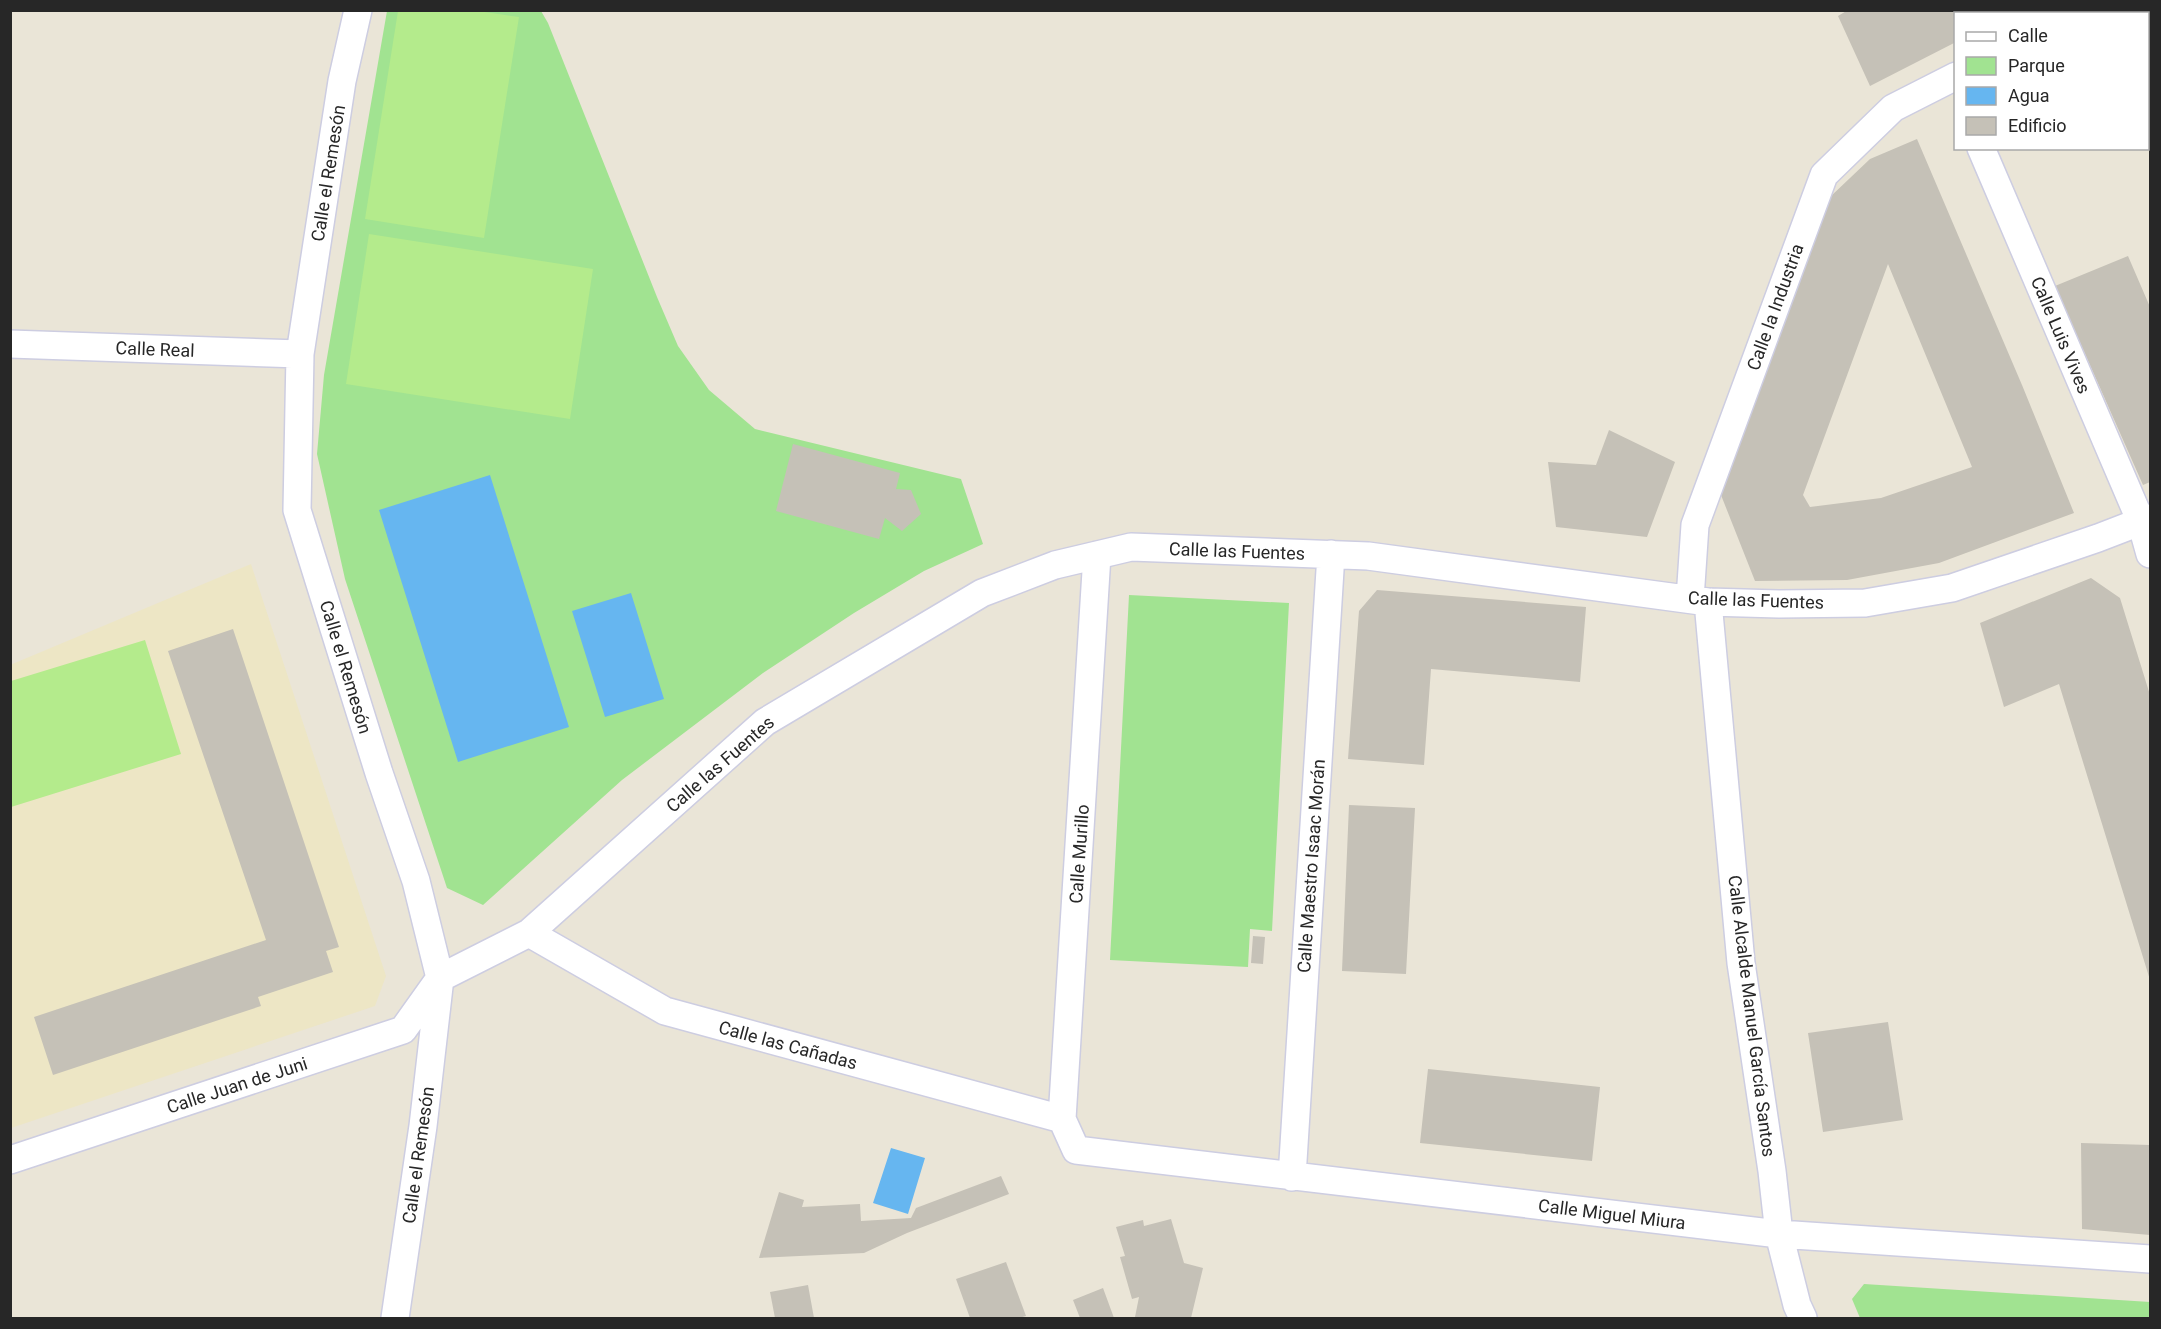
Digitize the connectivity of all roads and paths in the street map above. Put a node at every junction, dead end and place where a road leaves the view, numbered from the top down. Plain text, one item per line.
1 (358, 10) edge
2 (1954, 78) edge
3 (1982, 150) edge
4 (10, 344) edge
5 (300, 354) junction
6 (2146, 520) edge
7 (1331, 554) junction
8 (2151, 554) edge
9 (1098, 555) junction
10 (1699, 600) junction
11 (529, 933) junction
12 (440, 978) junction
13 (1062, 1119) junction
14 (1076, 1150) joint
15 (10, 1160) edge
16 (1292, 1177) junction
17 (1779, 1234) junction
18 (2151, 1259) edge
19 (394, 1318) edge
20 (1803, 1318) edge

1 - 5 street, Calle el Remesón
2 - 10 street, Calle la Industria
3 - 6 street, Calle Luis Vives
4 - 5 street, Calle Real
5 - 12 street, Calle el Remesón
6 - 8 street, Calle Luis Vives
6 - 10 street, Calle las Fuentes
7 - 9 street, Calle las Fuentes
7 - 10 street, Calle las Fuentes
7 - 16 street, Calle Maestro Isaac Morán
9 - 11 street, Calle las Fuentes
9 - 13 street, Calle Murillo
10 - 17 street, Calle Alcalde Manuel García Santos
11 - 12 street, Calle las Fuentes
11 - 13 street, Calle las Cañadas
12 - 15 street, Calle Juan de Juni
12 - 19 street, Calle el Remesón
13 - 14 street, Calle Murillo
14 - 16 street, Calle Miguel Miura
16 - 17 street, Calle Miguel Miura
17 - 18 street, Calle Miguel Miura
17 - 20 street, Calle Alcalde Manuel García Santos

